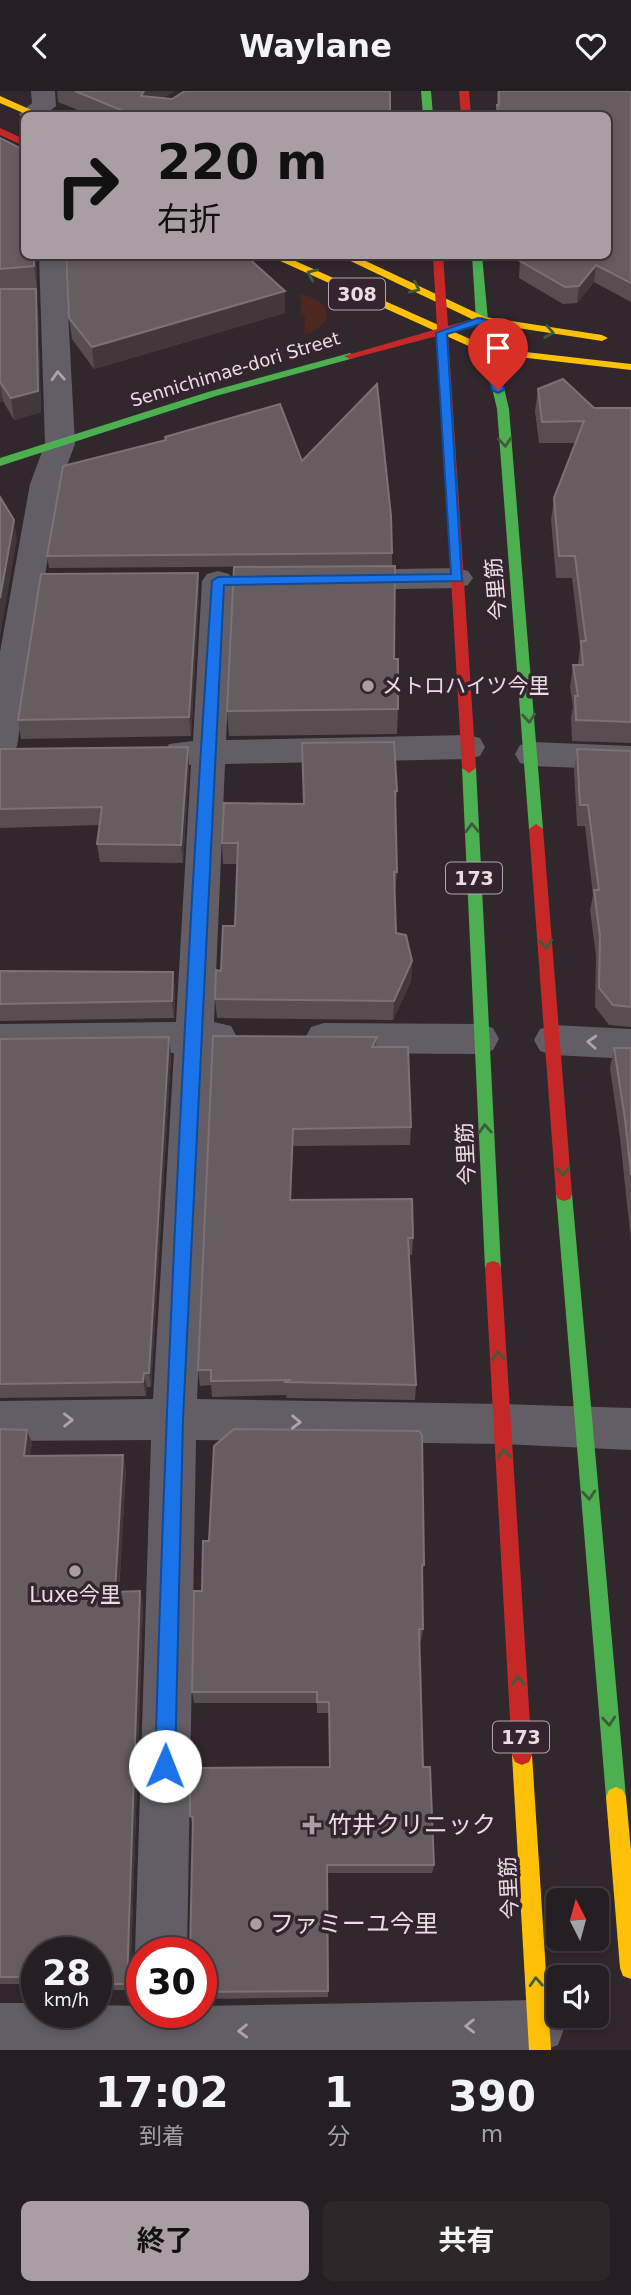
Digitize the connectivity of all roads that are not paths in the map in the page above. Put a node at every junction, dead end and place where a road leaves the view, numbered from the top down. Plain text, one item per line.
1 (43, 91) edge
2 (426, 91) edge
3 (464, 91) edge
4 (0, 99) edge
5 (27, 112) edge
6 (37, 112) edge
7 (428, 112) edge
8 (466, 112) edge
9 (0, 131) edge
10 (21, 142) edge
11 (51, 259) edge
12 (281, 259) edge
13 (352, 259) edge
14 (438, 259) edge
15 (477, 259) edge
16 (442, 301) junction
17 (482, 320) junction
18 (442, 333) junction
19 (618, 339) dead end
20 (488, 351) junction
21 (631, 367) edge
22 (60, 444) junction
23 (0, 462) edge
24 (457, 578) junction
25 (313, 580) edge
26 (218, 581) dead end
27 (468, 747) junction
28 (9, 751) edge
29 (152, 753) edge
30 (207, 753) junction
31 (532, 754) junction
32 (631, 758) edge
33 (194, 1036) junction
34 (249, 1037) edge
35 (0, 1038) edge
36 (290, 1038) edge
37 (480, 1039) junction
38 (553, 1040) junction
39 (631, 1044) edge
40 (174, 1419) junction
41 (0, 1421) edge
42 (502, 1424) junction
43 (583, 1427) junction
44 (631, 1429) edge
45 (161, 1937) edge
46 (631, 1968) edge
47 (126, 2024) edge
48 (217, 2025) edge
49 (0, 2029) edge
50 (539, 2038) edge

1 - 6 street
2 - 7 main road
3 - 8 main road
4 - 5 main road
9 - 10 main road
22 -> 11 street
18 -> 12 main road, 308
13 -> 16 main road, 308
14 - 16 main road, 今里筋
15 - 17 main road, 今里筋
16 - 17 main road, 308
16 - 18 main road, 今里筋
17 - 18 main road, Sennichimae-dori Street
17 -> 19 main road, 308
17 - 20 main road, 今里筋
18 - 20 main road, 308
18 - 22 main road, Sennichimae-dori Street
18 - 24 main road, 今里筋 / 173
20 - 21 main road, 308
20 -> 31 main road, 今里筋
22 - 23 main road, Sennichimae-dori Street
22 - 28 street
24 - 25 street
24 - 27 main road, 今里筋 / 173
26 - 30 street
27 - 30 street
37 -> 27 main road, 今里筋 / 173
29 - 30 street
30 - 33 street
31 - 32 street
31 -> 38 main road, 今里筋
33 - 34 street
33 - 35 street
33 - 40 street
36 - 37 street
42 -> 37 main road, 今里筋 / 173
39 -> 38 street
38 -> 43 main road, 今里筋
41 -> 40 street
40 -> 42 street
40 - 45 street
42 - 43 street
50 -> 42 main road, 今里筋 / 173
43 - 44 street
43 -> 46 main road, 今里筋
47 - 49 street
50 -> 48 street

